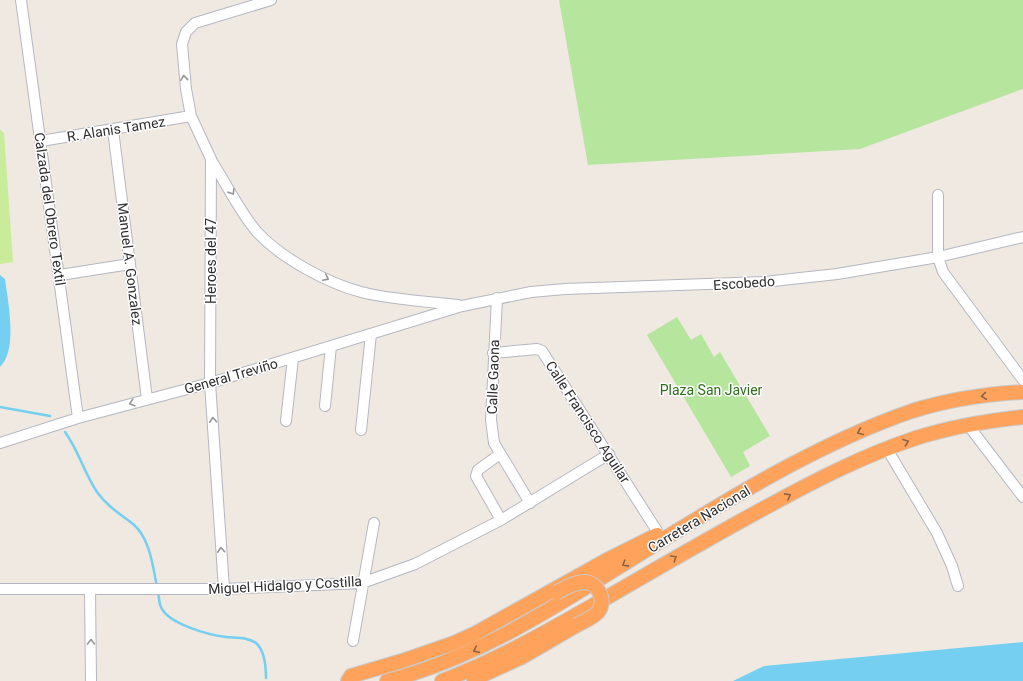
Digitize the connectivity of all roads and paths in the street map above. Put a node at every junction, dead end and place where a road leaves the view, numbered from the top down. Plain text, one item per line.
1 (21, 0) edge
2 (271, 0) edge
3 (191, 116) junction
4 (113, 130) junction
5 (41, 141) junction
6 (211, 159) junction
7 (938, 195) dead end
8 (1023, 237) edge
9 (938, 257) junction
10 (130, 264) junction
11 (60, 275) junction
12 (497, 298) junction
13 (462, 306) junction
14 (371, 334) junction
15 (331, 346) junction
16 (493, 354) junction
17 (293, 358) junction
18 (1023, 380) edge
19 (210, 383) junction
20 (1023, 392) edge
21 (147, 398) junction
22 (325, 406) dead end
23 (1023, 417) edge
24 (78, 418) junction
25 (286, 421) dead end
26 (968, 425) junction
27 (361, 430) dead end
28 (0, 443) edge
29 (887, 448) junction
30 (500, 454) junction
31 (609, 454) junction
32 (1023, 497) edge
33 (530, 503) junction
34 (501, 520) junction
35 (374, 523) dead end
36 (675, 532) junction
37 (659, 534) junction
38 (362, 583) junction
39 (958, 586) dead end
40 (0, 589) edge
41 (224, 589) junction
42 (90, 590) junction
43 (353, 641) dead end
44 (91, 681) edge
45 (348, 681) edge
46 (387, 681) edge
47 (442, 681) edge
48 (468, 681) edge

1 - 5 street, Calzada del Obrero Textil
3 -> 2 street, Heroes del 47
3 - 4 street, R. Alanis Tamez
3 - 6 street, Heroes del 47
4 - 5 street, R. Alanis Tamez
4 - 10 street, Manuel A. Gonzalez
5 - 11 street, Calzada del Obrero Textil
6 -> 13 street
6 - 19 street, Heroes del 47
7 - 9 street
8 - 9 street, Escobedo
9 - 12 street, Escobedo
9 - 18 street
10 - 11 street
10 - 21 street, Manuel A. Gonzalez
11 - 24 street, Calzada del Obrero Textil
12 - 13 street, Escobedo
12 - 16 street, Calle Gaona
13 - 14 street, General Treviño
14 - 15 street, General Treviño
14 - 27 street
15 - 17 street, General Treviño
15 - 22 street
16 - 30 street, Calle Gaona
16 - 31 street, Calle Francisco Aguilar
17 - 19 street, General Treviño
17 - 25 street
19 - 21 street, General Treviño
41 -> 19 street, Heroes del 47
20 -> 36 highway, Carretera Nacional
21 -> 24 street, General Treviño
23 - 26 highway, Carretera Nacional
24 - 28 street, General Treviño
29 -> 26 highway, Carretera Nacional
26 - 32 street
29 - 39 street
47 -> 29 highway, Carretera Nacional
30 - 33 street, Calle Gaona
30 - 34 street
31 - 33 street, Miguel Hidalgo y Costilla
31 - 37 street, Calle Francisco Aguilar
33 - 34 street, Miguel Hidalgo y Costilla
34 - 38 street, Miguel Hidalgo y Costilla
35 - 38 street
36 - 37 highway
36 -> 46 highway, Carretera Nacional
37 - 45 highway
38 - 41 street, Miguel Hidalgo y Costilla
38 - 43 street
40 - 42 street, Miguel Hidalgo y Costilla
41 - 42 street, Miguel Hidalgo y Costilla
44 -> 42 street
45 - 48 highway, bridge

